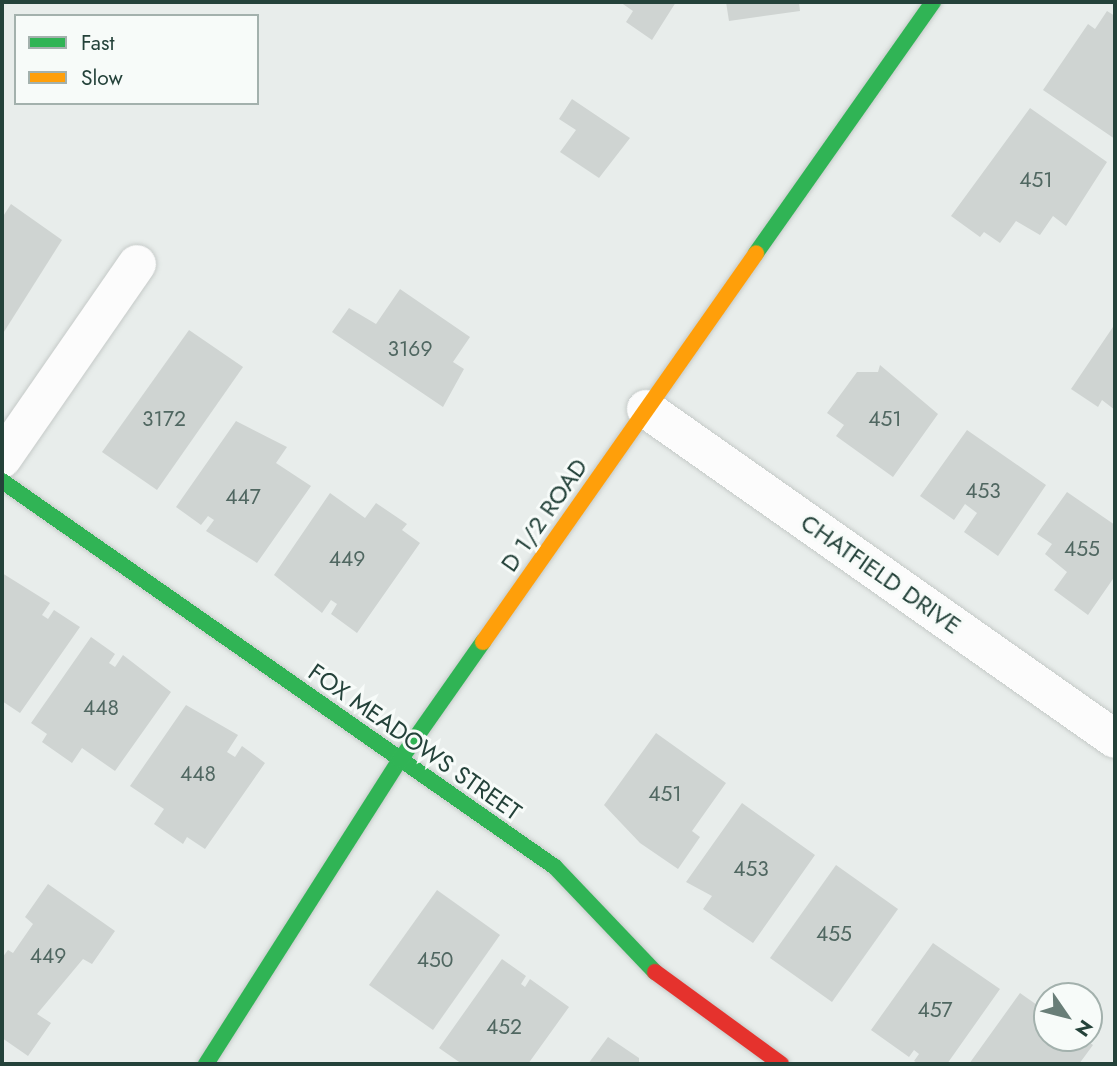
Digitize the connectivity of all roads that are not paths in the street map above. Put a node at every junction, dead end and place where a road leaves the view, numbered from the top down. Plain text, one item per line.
1 (933, 2) edge
2 (137, 264) dead end
3 (646, 409) junction
4 (2, 460) edge
5 (2, 481) edge
6 (1115, 739) edge
7 (400, 760) junction
8 (206, 1064) edge
9 (781, 1064) edge

1 - 3 main road, D 1/2 ROAD
2 - 4 street
3 - 6 street, CHATFIELD DRIVE
3 - 7 main road, D 1/2 ROAD
5 - 7 main road, FOX MEADOWS STREET
7 - 8 main road, D 1/2 ROAD
7 - 9 main road, FOX MEADOWS STREET

